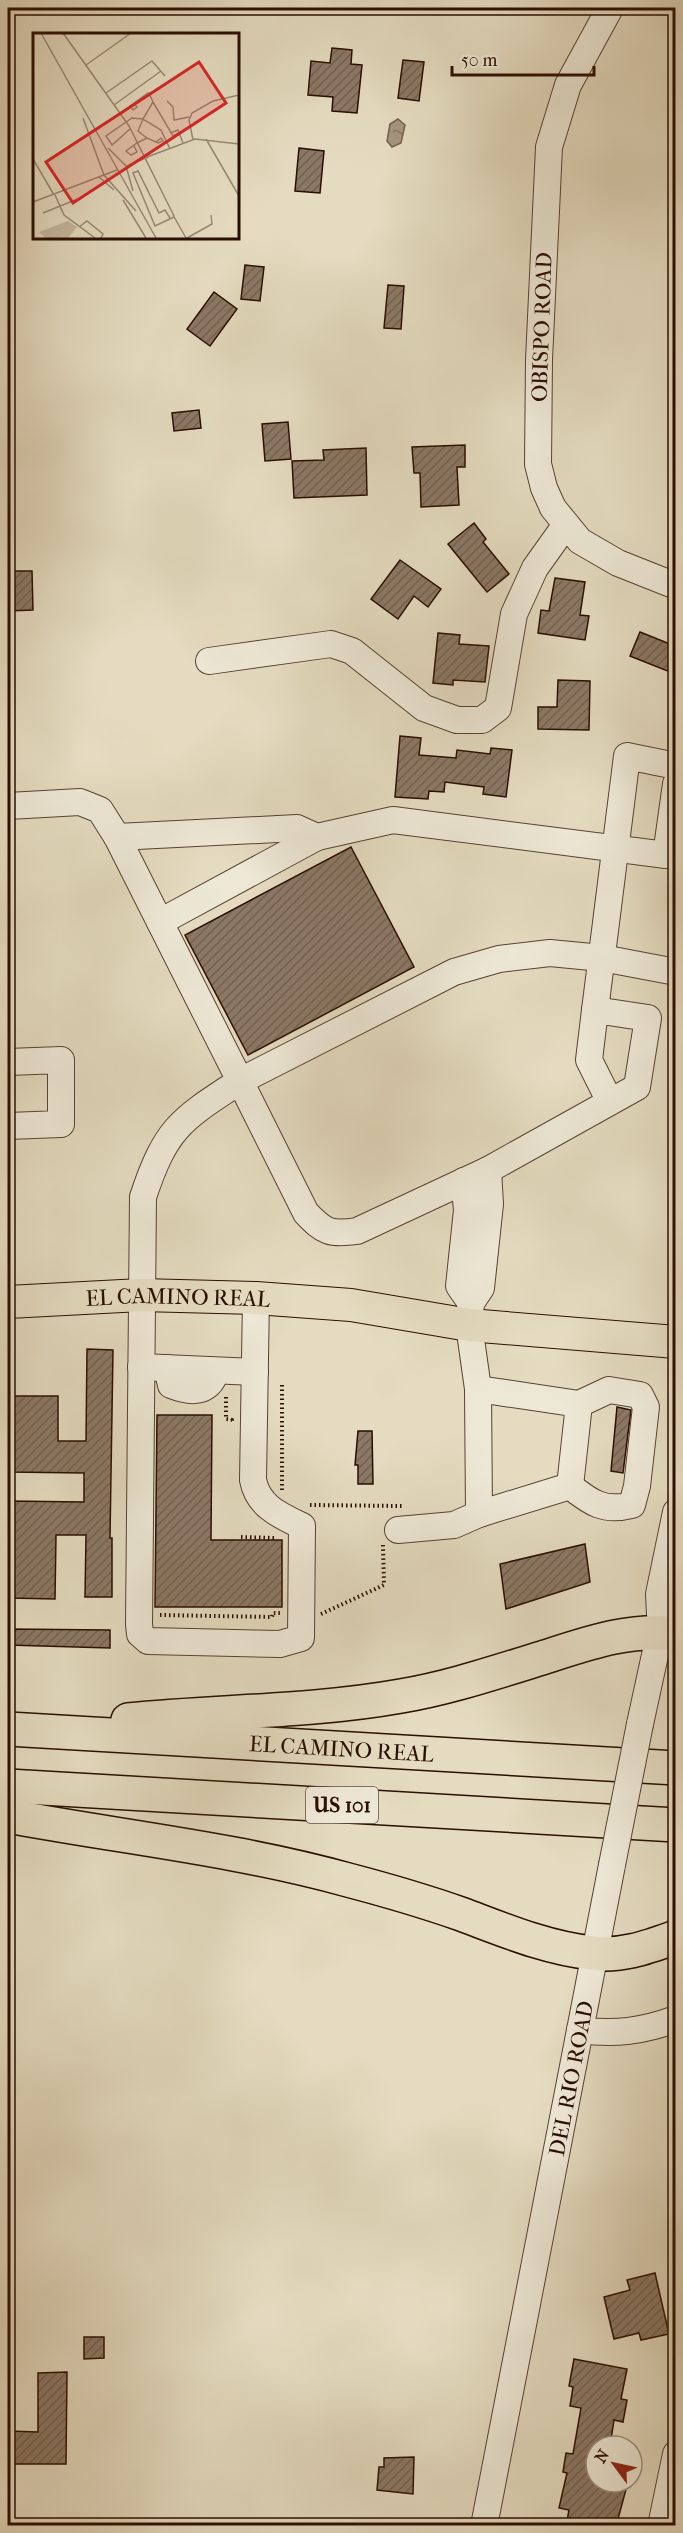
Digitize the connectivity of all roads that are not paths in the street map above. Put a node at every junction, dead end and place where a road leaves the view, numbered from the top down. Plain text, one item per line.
1 (610, 8) edge
2 (565, 526) junction
3 (675, 586) edge
4 (209, 661) dead end
5 (675, 766) edge
6 (675, 784) edge
7 (8, 806) edge
8 (117, 837) junction
9 (317, 837) junction
10 (614, 850) junction
11 (160, 922) junction
12 (602, 957) junction
13 (675, 972) edge
14 (595, 1010) junction
15 (8, 1062) edge
16 (240, 1081) junction
17 (610, 1102) junction
18 (8, 1126) edge
19 (488, 1170) junction
20 (464, 1181) junction
21 (141, 1295) junction
22 (256, 1298) junction
23 (8, 1302) edge
24 (470, 1314) junction
25 (673, 1344) edge
26 (141, 1367) junction
27 (255, 1372) junction
28 (478, 1389) junction
29 (579, 1404) junction
30 (570, 1486) junction
31 (675, 1512) edge
32 (479, 1514) junction
33 (389, 1528) road end
34 (675, 1592) edge
35 (668, 1633) edge
36 (16, 1729) edge
37 (675, 1768) edge
38 (8, 1786) edge
39 (8, 1816) edge
40 (675, 1825) edge
41 (675, 1936) edge
42 (594, 1954) junction
43 (675, 2019) edge
44 (580, 2030) junction
45 (675, 2454) edge
46 (484, 2526) edge
47 (661, 2526) edge

1 - 2 street, OBISPO ROAD
2 - 3 street, OBISPO ROAD
2 - 4 street
5 - 10 street
6 - 10 street
7 - 8 street
8 - 9 street
8 - 11 street
9 - 10 street
9 - 11 street
10 - 12 street
11 - 16 street
12 - 13 street
12 - 14 street
12 - 16 street
14 - 17 street
14 - 17 street
15 - 18 street
16 - 20 street
16 - 21 street
17 - 19 street
19 - 20 street
19 - 24 street
20 - 24 street
21 - 22 main road, EL CAMINO REAL
21 - 23 main road, EL CAMINO REAL
21 - 26 street
22 - 24 main road, EL CAMINO REAL
22 - 27 street
24 - 25 main road, EL CAMINO REAL
24 - 28 street
26 - 27 street
26 - 27 street
28 - 29 street
28 - 32 street
29 - 30 street
29 - 30 street
30 - 32 street
31 - 35 street, DEL RIO ROAD
32 - 33 street
34 - 35 street, DEL RIO ROAD
35 - 36 highway
35 - 42 street, DEL RIO ROAD, bridge
36 - 37 highway, EL CAMINO REAL
38 - 40 highway, US 101
39 - 42 highway
41 - 42 highway
42 - 44 street, DEL RIO ROAD
43 - 44 street
44 - 46 street, DEL RIO ROAD
45 - 47 street

